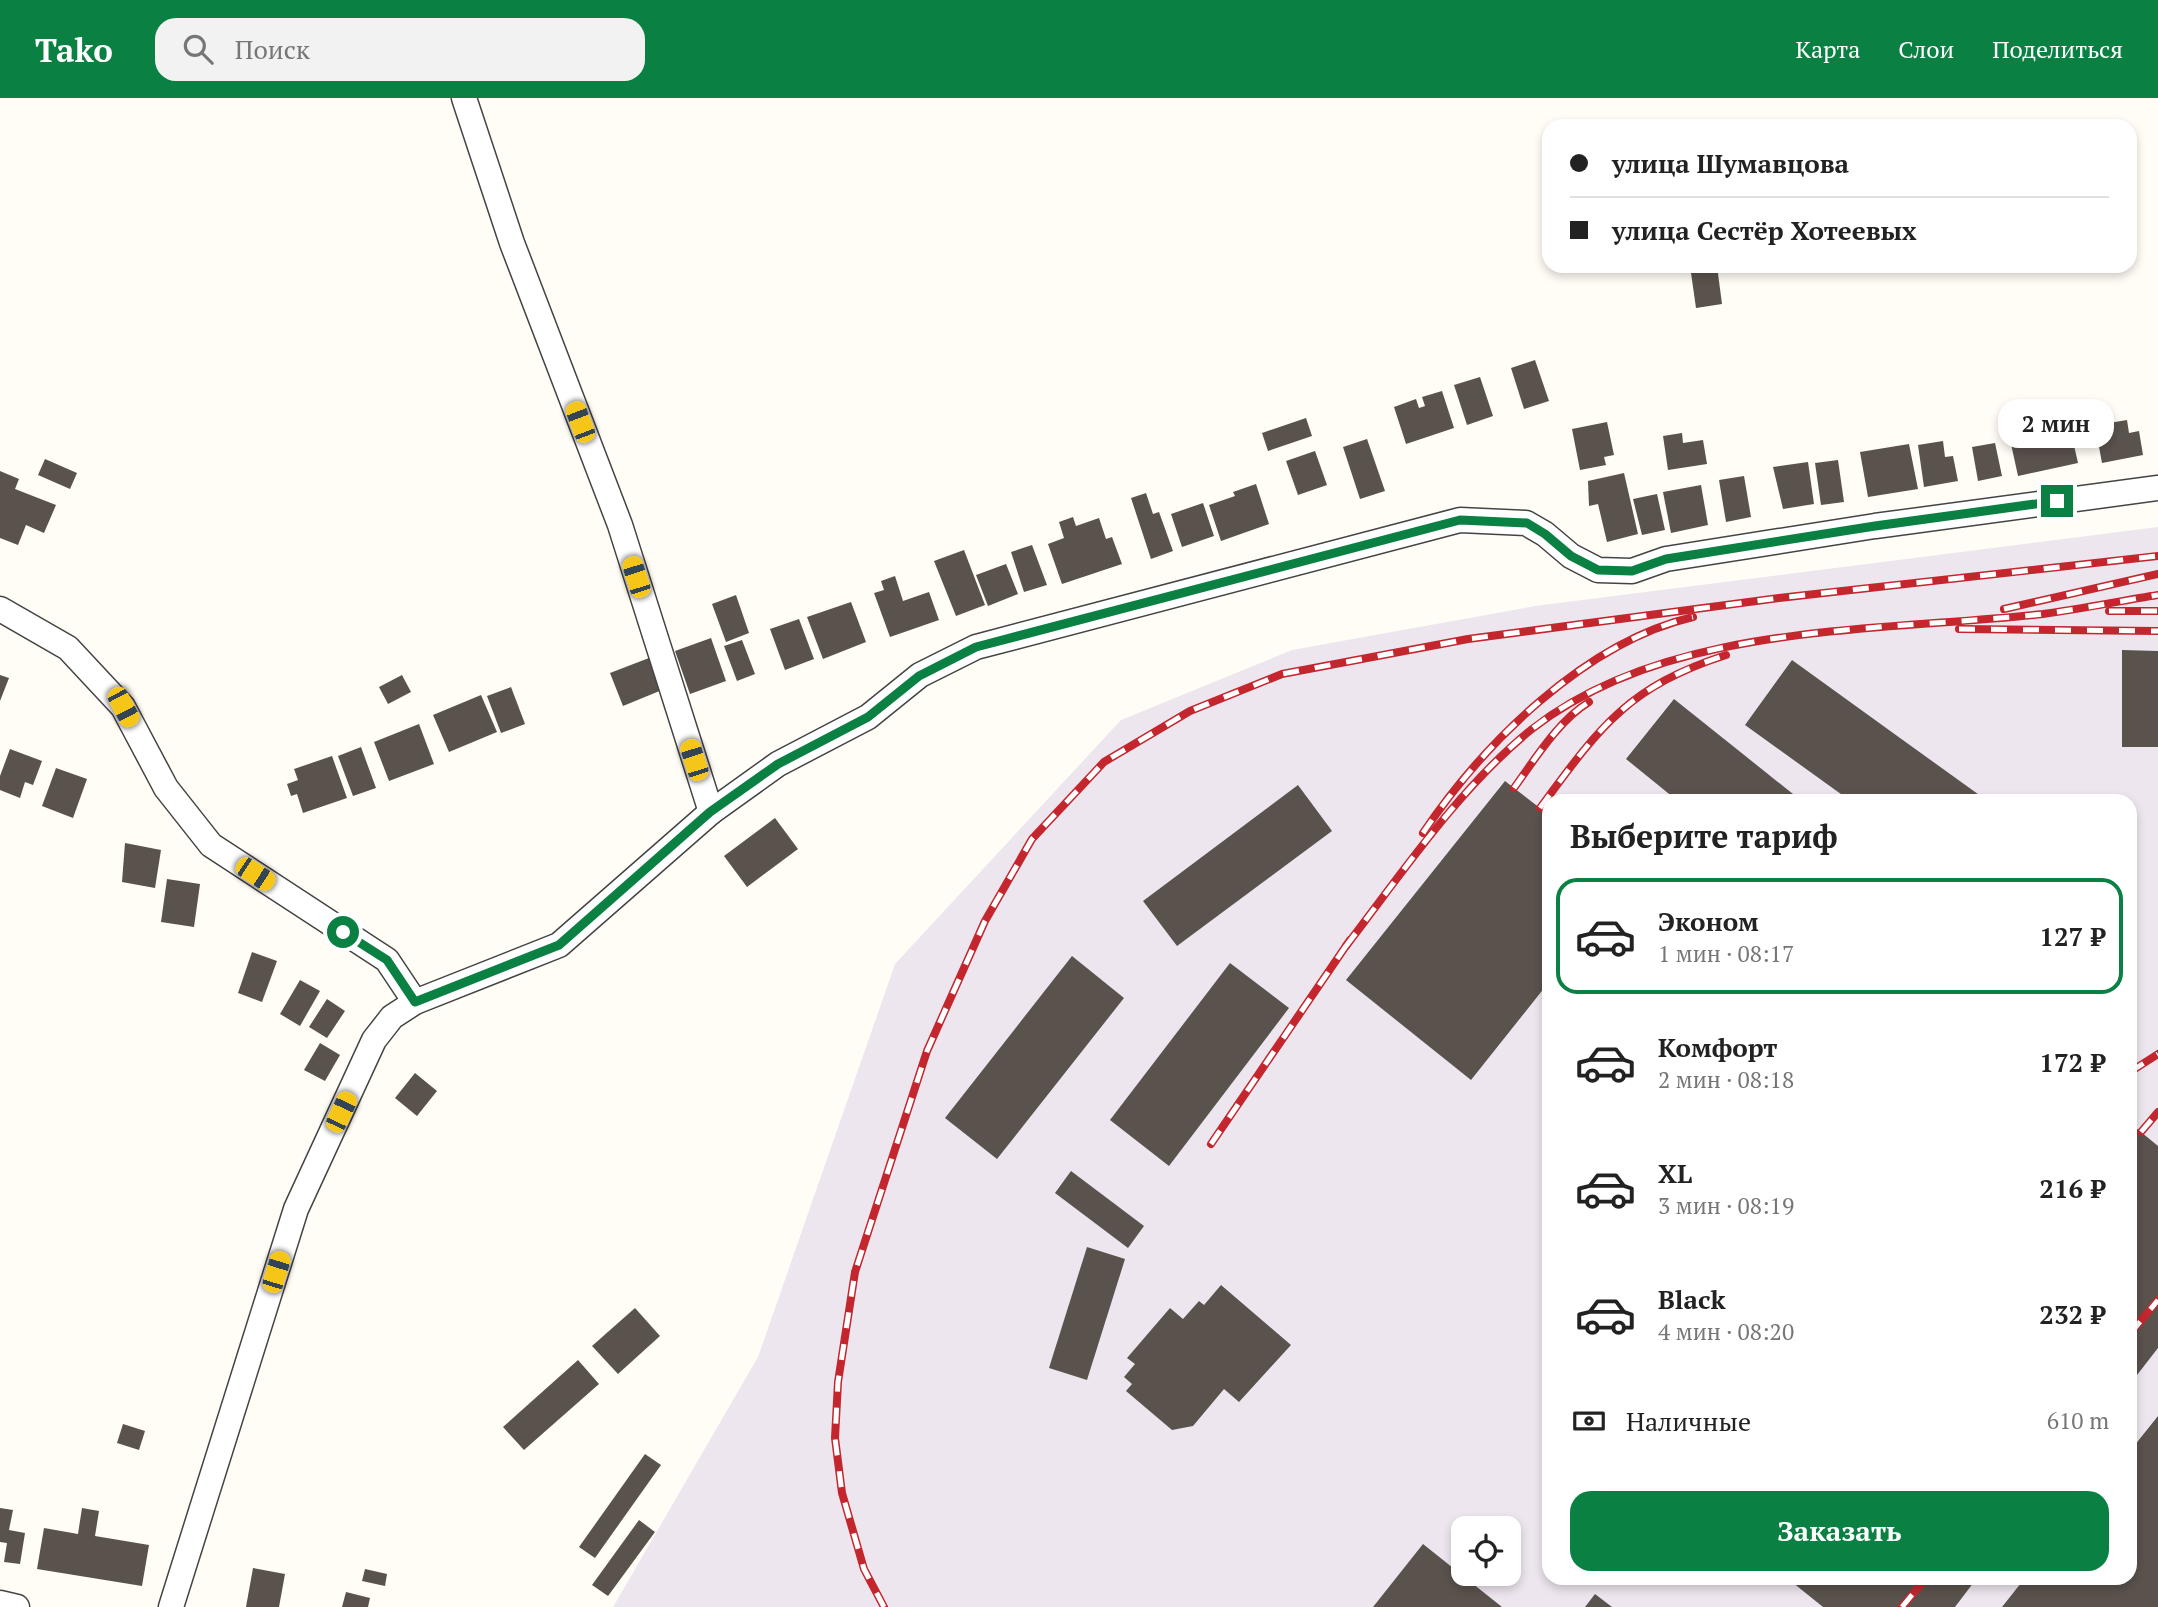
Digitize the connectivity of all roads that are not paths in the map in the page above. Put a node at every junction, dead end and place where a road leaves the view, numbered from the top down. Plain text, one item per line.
1 (464, 98) edge
2 (2158, 488) edge
3 (0, 609) edge
4 (710, 812) junction
5 (415, 1002) junction
6 (0, 1603) edge
7 (18, 1607) edge
8 (172, 1607) edge

1 - 4 street
2 - 4 street
3 - 5 street
4 - 5 street
5 - 8 street
6 - 7 street

